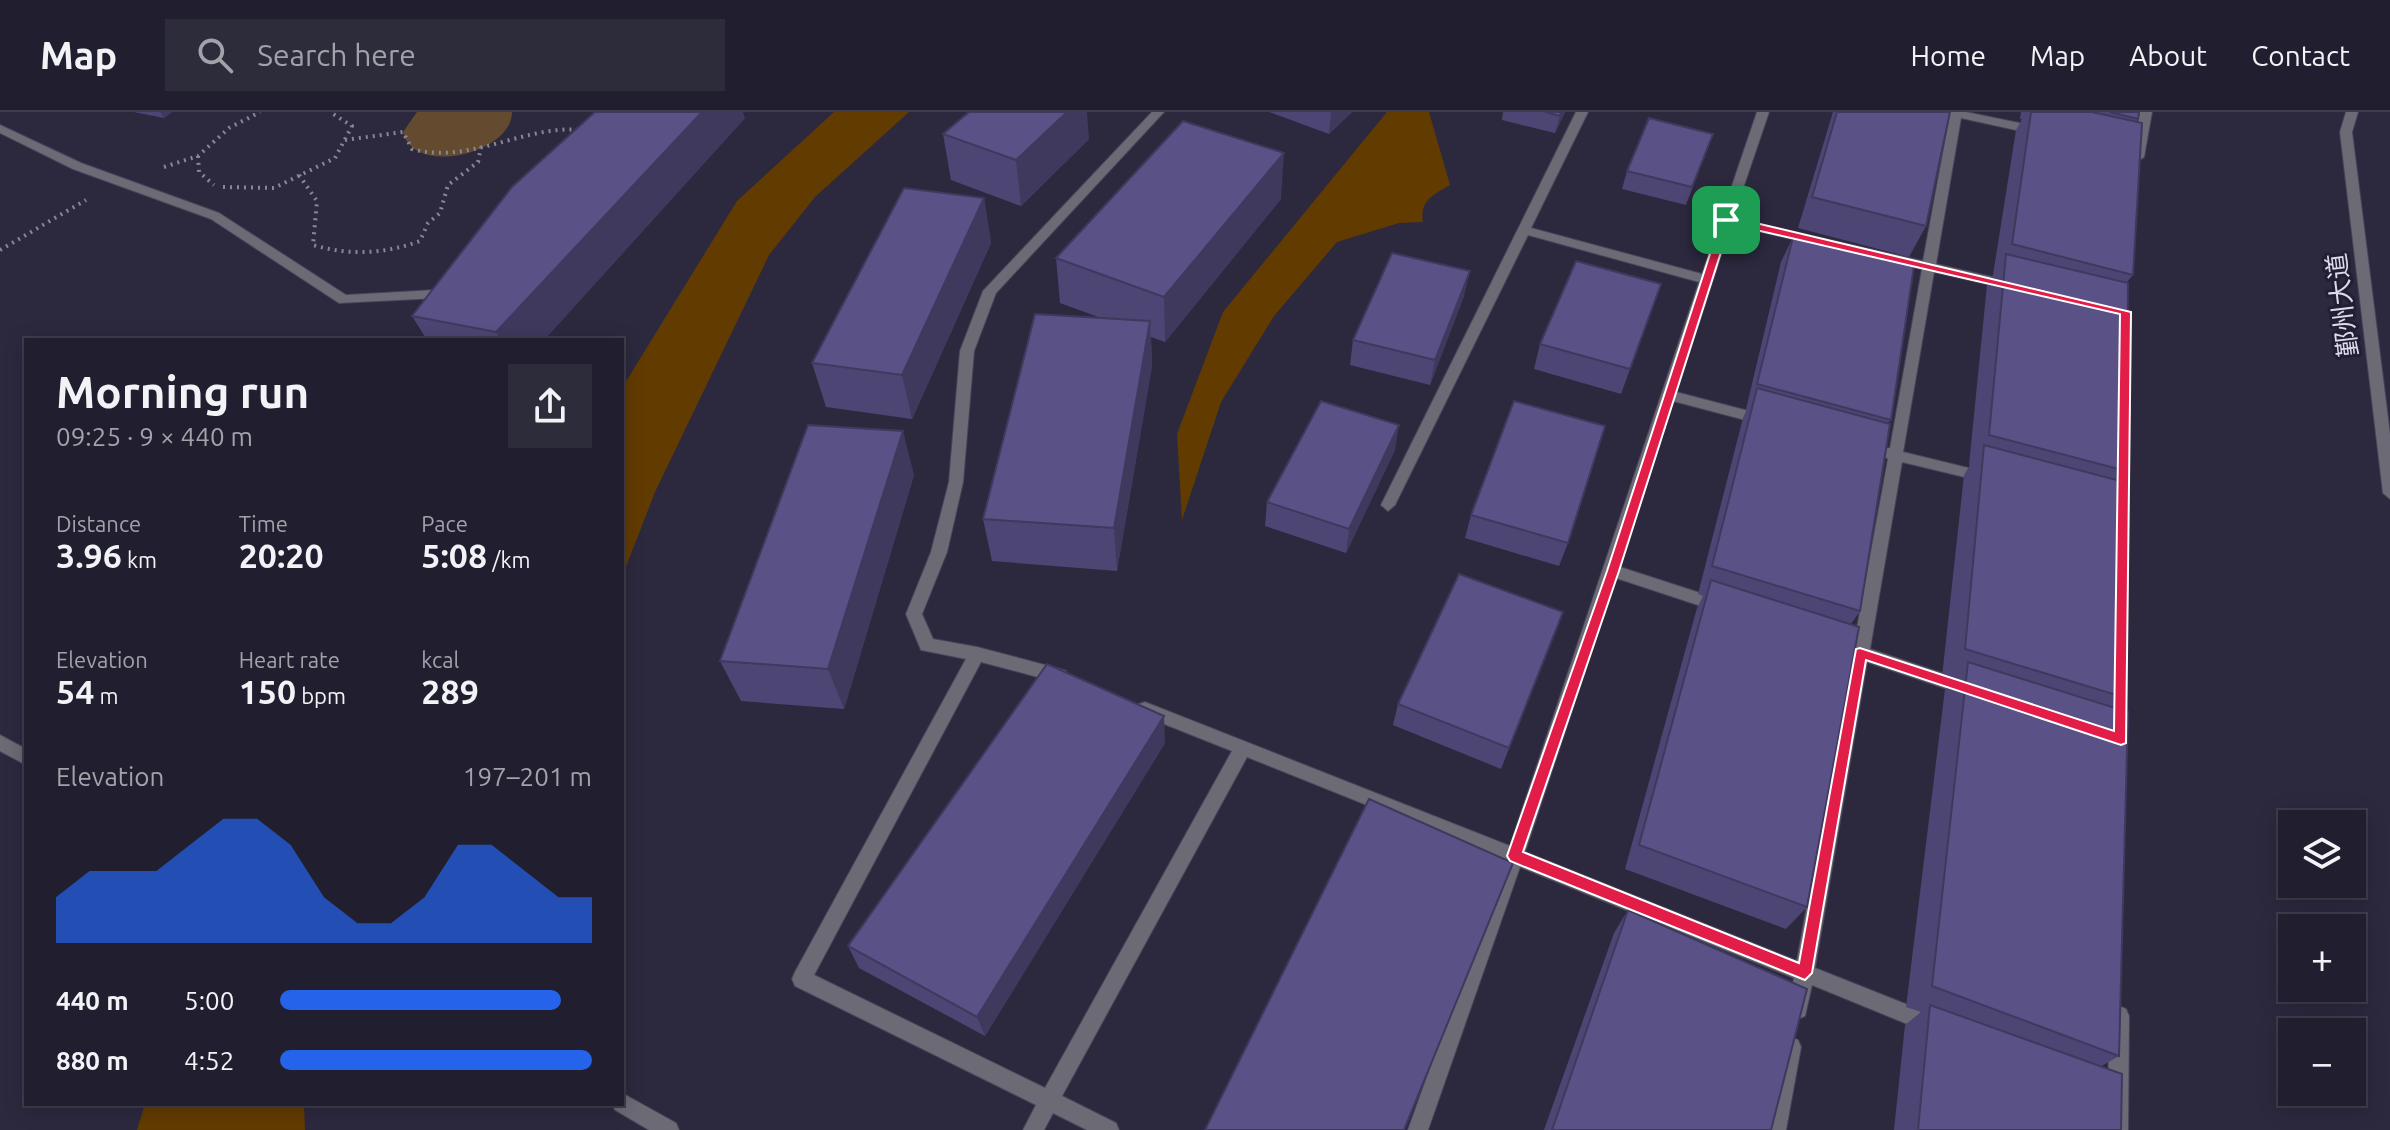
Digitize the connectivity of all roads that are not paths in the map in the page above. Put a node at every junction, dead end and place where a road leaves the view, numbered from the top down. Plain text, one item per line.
1 (1158, 112) edge
2 (1582, 112) edge
3 (1763, 112) edge
4 (1954, 112) edge
5 (2146, 112) edge
6 (2352, 112) edge
7 (0, 129) edge
8 (2047, 133) edge
9 (2136, 181) edge
10 (1726, 220) junction
11 (1525, 230) junction
12 (1929, 267) junction
13 (461, 272) edge
14 (1705, 279) junction
15 (2020, 288) edge
16 (1669, 395) junction
17 (1775, 423) edge
18 (1865, 447) edge
19 (1895, 456) junction
20 (2001, 481) edge
21 (2390, 493) edge
22 (1388, 505) dead end
23 (1613, 571) junction
24 (1744, 614) edge
25 (1831, 643) edge
26 (1860, 653) junction
27 (977, 654) junction
28 (1071, 680) edge
29 (1991, 696) edge
30 (1128, 703) edge
31 (0, 742) edge
32 (1243, 748) junction
33 (24, 757) edge
34 (1515, 856) junction
35 (1805, 973) junction
36 (2119, 1006) edge
37 (1947, 1031) edge
38 (1048, 1098) junction
39 (624, 1104) edge
40 (669, 1130) edge
41 (1033, 1130) edge
42 (1109, 1130) edge
43 (1418, 1130) edge
44 (1776, 1130) edge
45 (2118, 1130) edge

1 - 27 street
2 - 11 street
3 - 10 street
4 - 8 street
4 - 12 street
5 - 9 street
6 - 21 street, 鄞州大道
7 - 13 street
10 - 12 street
10 - 14 street
11 - 14 street
11 - 22 street
12 - 15 street
12 - 19 street
14 - 16 street
16 - 17 street
16 - 23 street
18 - 19 street
19 - 20 street
19 - 26 street
23 - 24 street
23 - 34 street
25 - 26 street
26 - 29 street
26 - 35 street
27 - 28 street
27 - 38 street
30 - 32 street
31 - 33 street
32 - 34 street
32 - 38 street
34 - 35 street
34 - 43 street
35 - 37 street
35 - 44 street
36 - 45 street
38 - 41 street
38 - 42 street
39 - 40 street

